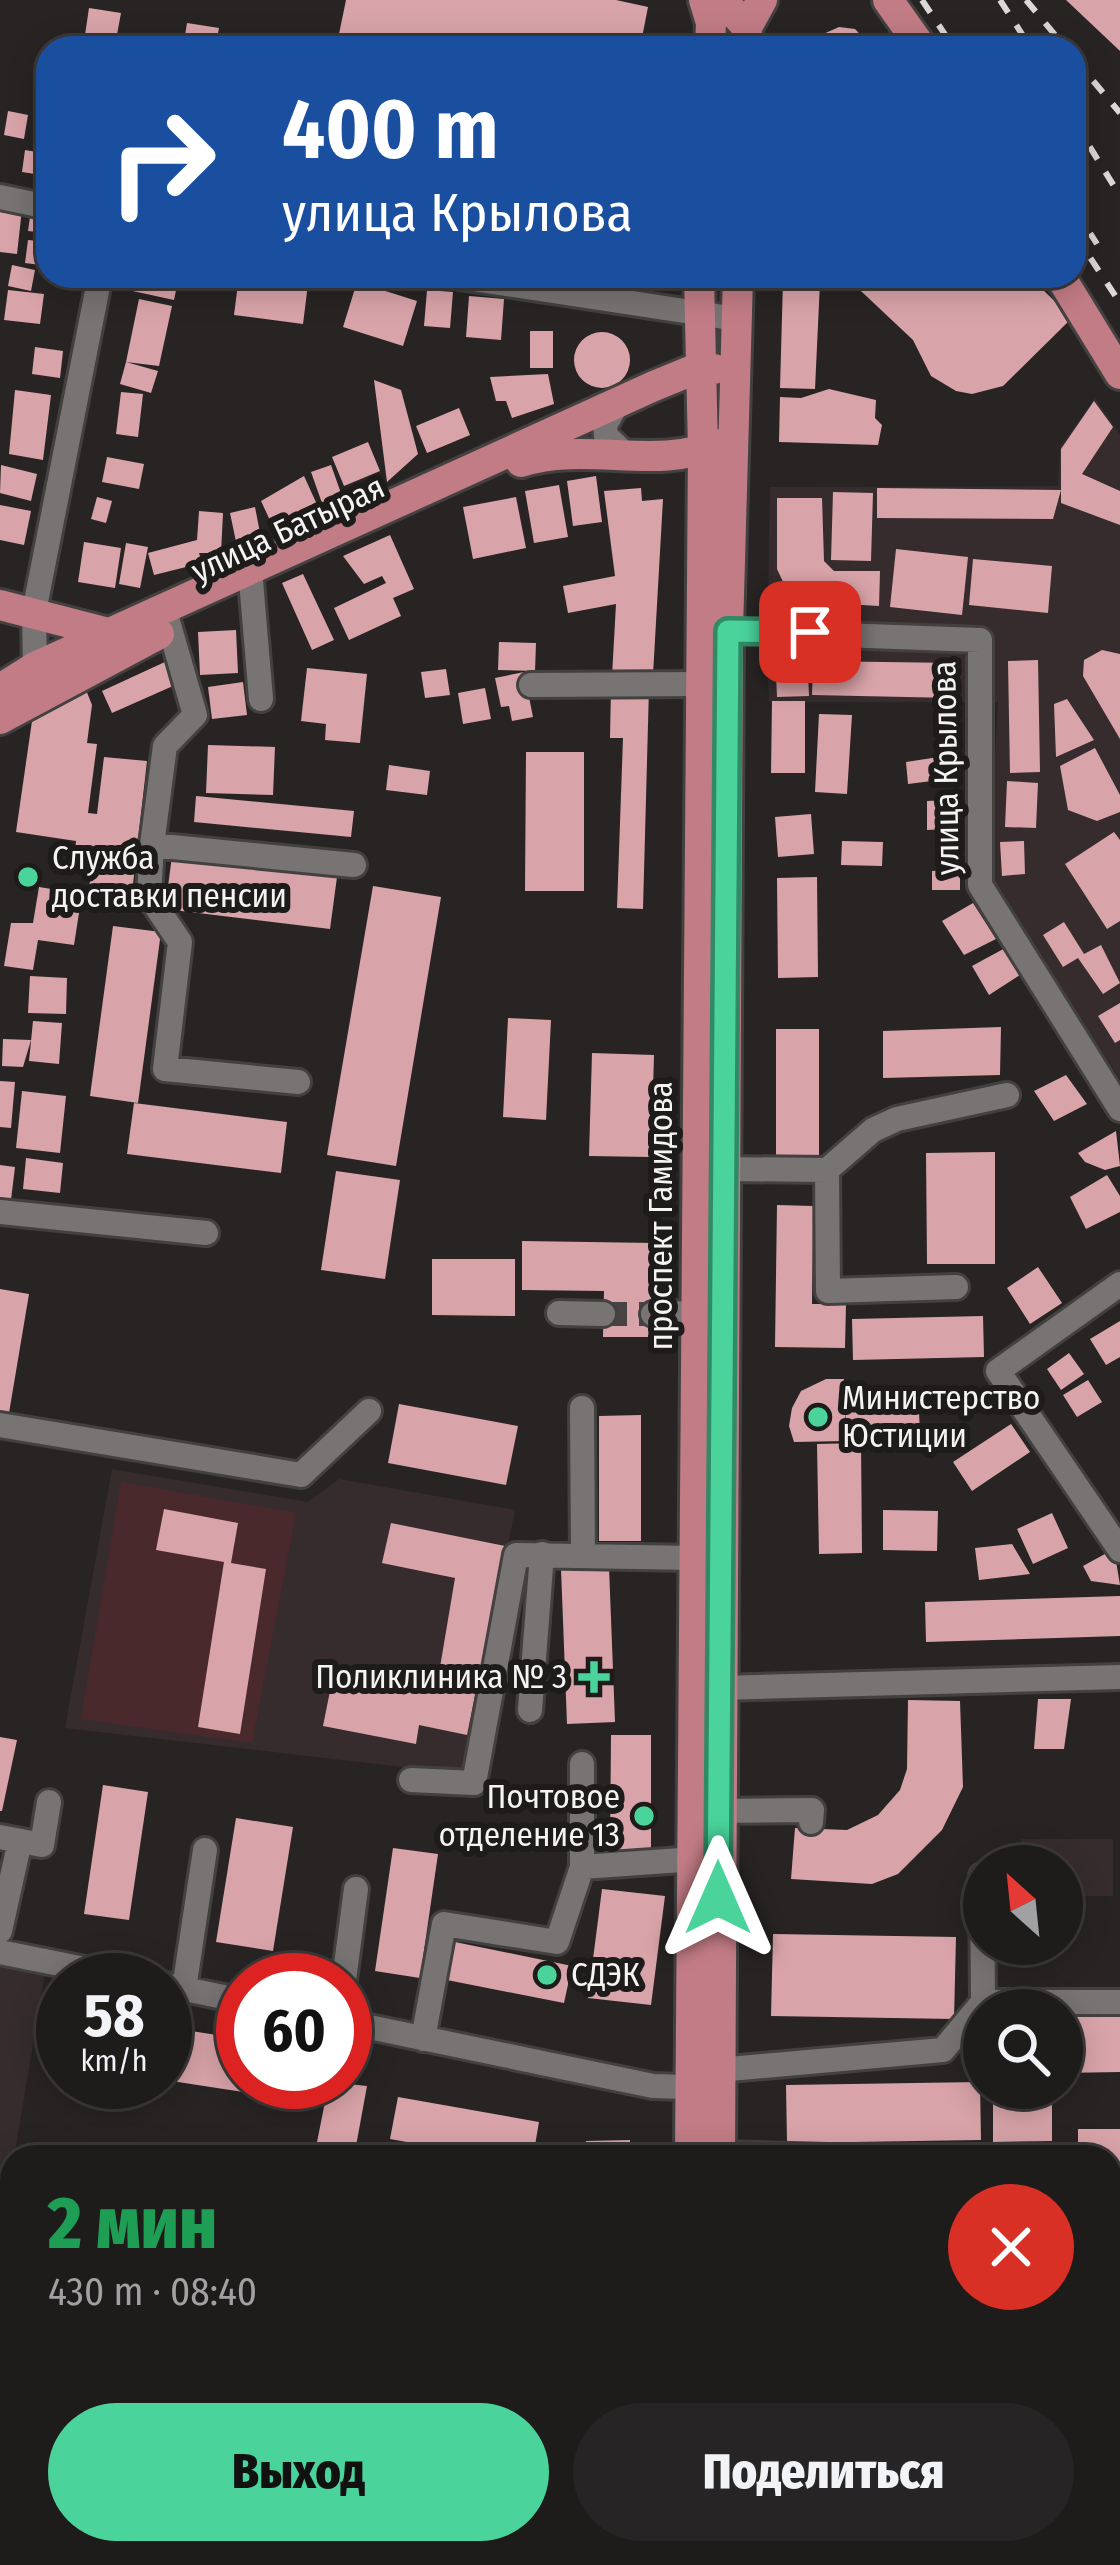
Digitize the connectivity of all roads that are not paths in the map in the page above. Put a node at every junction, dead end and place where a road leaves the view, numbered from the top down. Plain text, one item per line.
1 (704, 0) edge
2 (869, 0) edge
3 (888, 0) edge
4 (710, 36) edge
5 (895, 36) edge
6 (914, 36) edge
7 (0, 197) edge
8 (36, 204) edge
9 (1086, 286) edge
10 (98, 288) edge
11 (530, 288) edge
12 (694, 288) edge
13 (738, 288) edge
14 (1067, 288) edge
15 (687, 313) junction
16 (737, 319) junction
17 (1120, 340) edge
18 (698, 368) junction
19 (732, 370) junction
20 (1120, 374) edge
21 (617, 404) junction
22 (716, 444) junction
23 (622, 451) junction
24 (253, 574) junction
25 (0, 605) edge
26 (34, 612) junction
27 (167, 618) junction
28 (728, 631) junction
29 (123, 640) junction
30 (41, 680) junction
31 (698, 684) junction
32 (531, 685) dead end
33 (0, 688) edge
34 (261, 699) dead end
35 (0, 719) edge
36 (716, 812) junction
37 (152, 845) junction
38 (354, 865) dead end
39 (298, 1082) dead end
40 (1006, 1095) dead end
41 (1120, 1109) edge
42 (726, 1169) junction
43 (827, 1169) junction
44 (0, 1212) edge
45 (206, 1233) dead end
46 (1120, 1285) edge
47 (956, 1287) dead end
48 (559, 1312) dead end
49 (695, 1313) junction
50 (603, 1314) tunnel mouth
51 (652, 1314) tunnel mouth
52 (582, 1408) dead end
53 (369, 1411) dead end
54 (0, 1426) edge
55 (1120, 1550) edge
56 (542, 1554) junction
57 (583, 1556) junction
58 (696, 1558) junction
59 (1120, 1677) edge
60 (721, 1688) junction
61 (530, 1711) dead end
62 (582, 1763) dead end
63 (411, 1780) dead end
64 (49, 1802) dead end
65 (719, 1811) junction
66 (811, 1822) dead end
67 (10, 1839) edge
68 (205, 1850) dead end
69 (696, 1859) junction
70 (583, 1867) junction
71 (356, 1889) dead end
72 (0, 1931) edge
73 (0, 1952) edge
74 (182, 1953) edge
75 (348, 1953) edge
76 (36, 1959) edge
77 (1083, 2002) edge
78 (1120, 2002) edge
79 (963, 2026) edge
80 (372, 2028) edge
81 (423, 2039) junction
82 (718, 2069) junction
83 (688, 2087) junction
84 (706, 2145) edge
85 (711, 2145) edge

1 - 4 main road
2 - 5 main road
3 - 6 main road
7 - 8 street
9 - 17 main road
10 - 26 street
11 - 15 street
12 - 15 main road, проспект Гамидова
13 - 16 main road, проспект Гамидова
14 - 20 main road
15 - 16 street
15 - 18 main road, проспект Гамидова
16 - 19 main road, проспект Гамидова
18 - 19 main road
18 - 21 main road, улица Батырая
18 - 22 main road, проспект Гамидова
19 - 22 main road, проспект Гамидова
21 - 23 street
21 - 24 main road, улица Батырая
22 - 23 main road, улица Батырая
22 - 28 main road, проспект Гамидова
22 - 31 main road, проспект Гамидова
23 - 24 main road, улица Батырая
24 - 27 main road, улица Батырая
24 - 34 street
25 - 26 main road
26 - 29 main road
26 - 30 street
27 - 29 main road, улица Батырая
27 - 37 street
28 - 36 main road, проспект Гамидова
28 - 41 street, улица Крылова
29 - 30 main road, улица Батырая
30 - 33 main road, улица Батырая
30 - 35 main road, улица Батырая
31 - 32 street
31 - 36 main road, проспект Гамидова
36 - 42 main road, проспект Гамидова
36 - 49 main road, проспект Гамидова
37 - 38 street
37 - 39 street
40 - 43 street
42 - 43 street
42 - 60 main road, проспект Гамидова
43 - 47 street
44 - 45 street
46 - 55 street
48 - 50 street
49 - 51 street
49 - 58 main road, проспект Гамидова
52 - 57 street
53 - 54 street
56 - 57 street
56 - 61 street
56 - 63 street
57 - 58 street
58 - 69 main road, проспект Гамидова
59 - 60 street
60 - 65 main road, проспект Гамидова
62 - 70 street
64 - 67 street
65 - 66 street
65 - 82 main road, проспект Гамидова
67 - 72 street
68 - 74 street
69 - 70 street
69 - 83 main road, проспект Гамидова
70 - 81 street
71 - 75 street
73 - 76 street
77 - 78 street
79 - 82 street
80 - 81 street
81 - 83 street
82 - 83 street
82 - 85 main road, проспект Гамидова
83 - 84 main road, проспект Гамидова

